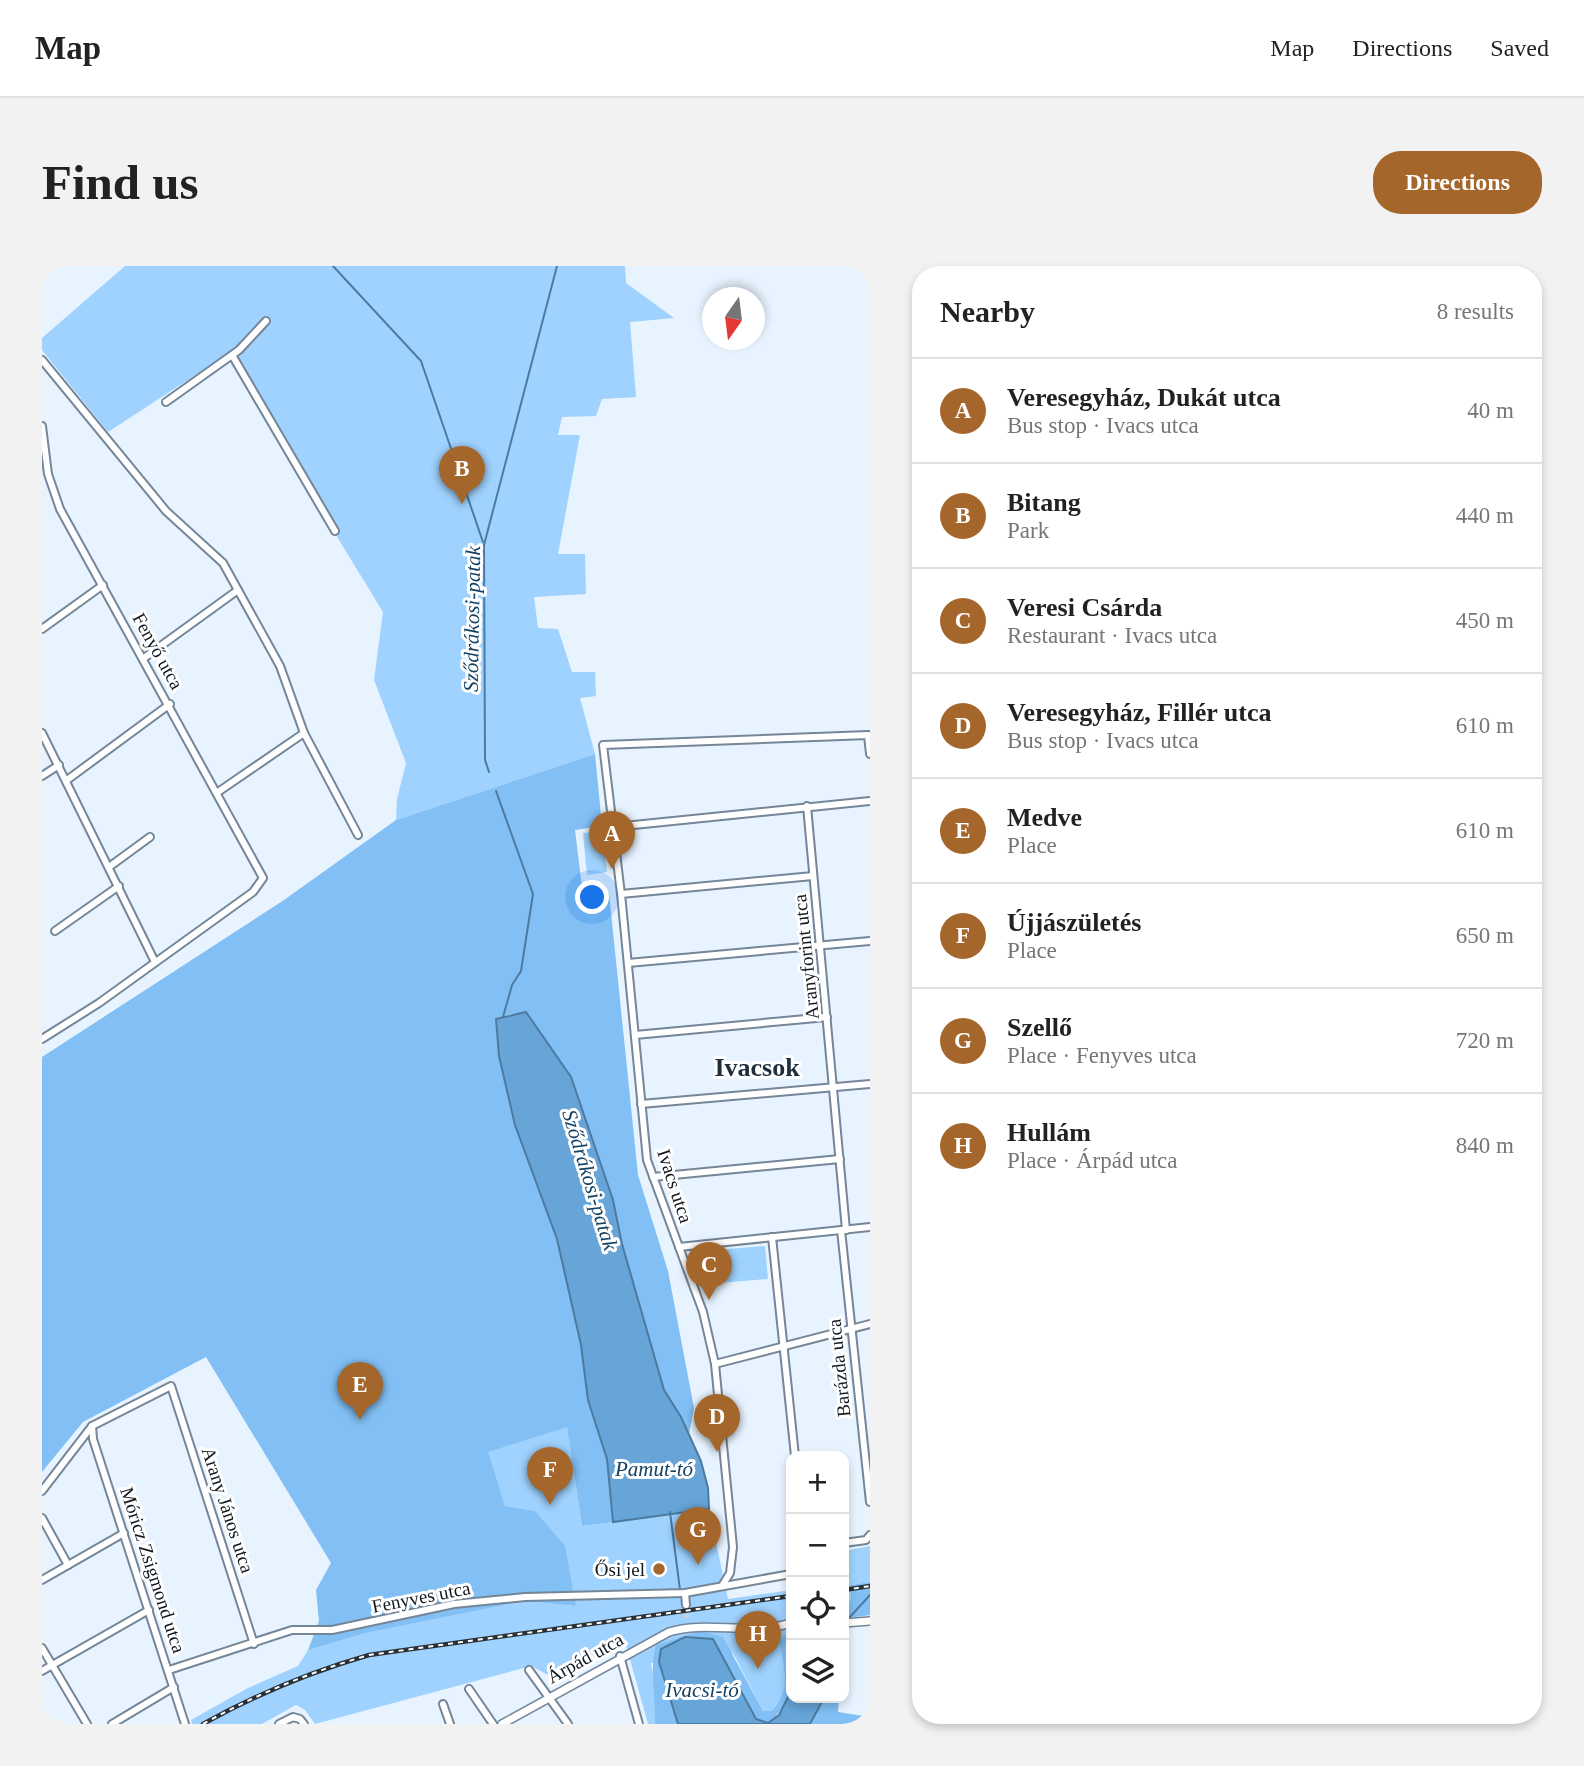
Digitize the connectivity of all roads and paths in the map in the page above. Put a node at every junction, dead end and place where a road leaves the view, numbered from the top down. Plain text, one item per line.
1 (266, 321) dead end
2 (232, 355) junction
3 (42, 360) edge
4 (166, 402) dead end
5 (42, 426) edge
6 (335, 531) dead end
7 (103, 585) junction
8 (238, 590) junction
9 (42, 629) edge
10 (144, 658) junction
11 (170, 705) junction
12 (42, 733) edge
13 (304, 733) junction
14 (868, 735) edge
15 (870, 754) edge
16 (59, 765) junction
17 (42, 776) edge
18 (67, 780) junction
19 (218, 792) junction
20 (870, 801) edge
21 (807, 806) junction
22 (614, 827) junction
23 (358, 835) dead end
24 (150, 837) dead end
25 (110, 867) junction
26 (813, 876) junction
27 (119, 887) junction
28 (621, 894) junction
29 (55, 931) dead end
30 (870, 941) edge
31 (821, 947) junction
32 (155, 962) junction
33 (628, 963) junction
34 (827, 1017) junction
35 (635, 1035) junction
36 (42, 1039) edge
37 (870, 1084) edge
38 (835, 1088) junction
39 (641, 1104) junction
40 (840, 1159) junction
41 (653, 1177) junction
42 (870, 1227) edge
43 (843, 1230) junction
44 (772, 1237) junction
45 (679, 1247) junction
46 (870, 1324) edge
47 (850, 1328) junction
48 (783, 1344) junction
49 (715, 1364) junction
50 (92, 1426) junction
51 (794, 1451) edge
52 (42, 1491) edge
53 (870, 1502) edge
54 (42, 1518) edge
55 (124, 1533) junction
56 (870, 1535) edge
57 (849, 1543) edge
58 (68, 1565) junction
59 (786, 1575) edge
60 (42, 1580) edge
61 (722, 1587) junction
62 (685, 1593) junction
63 (686, 1605) tunnel mouth
64 (149, 1610) junction
65 (687, 1618) tunnel mouth
66 (870, 1621) edge
67 (849, 1623) edge
68 (786, 1624) edge
69 (688, 1627) junction
70 (254, 1644) junction
71 (42, 1648) edge
72 (620, 1656) junction
73 (52, 1665) junction
74 (169, 1670) junction
75 (529, 1670) dead end
76 (42, 1671) edge
77 (174, 1687) junction
78 (468, 1689) dead end
79 (547, 1696) junction
80 (443, 1704) dead end
81 (87, 1724) edge
82 (112, 1724) edge
83 (185, 1724) edge
84 (279, 1724) edge
85 (303, 1724) edge
86 (450, 1724) edge
87 (493, 1724) edge
88 (502, 1724) edge
89 (568, 1724) edge
90 (639, 1724) edge

1 - 2 street
2 - 4 street
2 - 6 street
3 - 8 street
5 - 7 street, Fenyő utca
7 - 9 street
7 - 10 street, Fenyő utca
8 - 10 street
8 - 13 street
10 - 11 street, Fenyő utca
11 - 18 street
11 - 19 street, Fenyő utca
12 - 16 street
13 - 19 street
13 - 23 street
14 - 15 street
14 - 22 street, Ivacs utca
16 - 17 street
16 - 18 street
18 - 25 street
19 - 32 street, Fenyő utca
20 - 21 street
21 - 22 street
21 - 26 street, Aranyforint utca
22 - 28 street, Ivacs utca
24 - 25 street
25 - 27 street
26 - 28 street
26 - 31 street, Aranyforint utca
27 - 29 street
27 - 32 street
28 - 33 street, Ivacs utca
30 - 31 street
31 - 33 street
31 - 34 street, Aranyforint utca
32 - 36 street
33 - 35 street, Ivacs utca
34 - 35 street
34 - 38 street, Aranyforint utca
35 - 39 street, Ivacs utca
37 - 38 street
38 - 39 street
38 - 40 street, Aranyforint utca
39 - 41 street, Ivacs utca
40 - 41 street
40 - 43 street, Aranyforint utca
41 - 45 street, Ivacs utca
42 - 43 street
43 - 44 street
43 - 47 street, Barázda utca
44 - 45 street
44 - 48 street
45 - 49 street, Ivacs utca
46 - 47 street
47 - 48 street
47 - 53 street, Barázda utca
48 - 49 street
48 - 51 street
49 - 61 street, Ivacs utca
50 - 52 street
50 - 55 street, Móricz Zsigmond utca
50 - 70 street, Arany János utca
54 - 58 street
55 - 58 street
55 - 64 street, Móricz Zsigmond utca
56 - 57 street
58 - 60 street
59 - 61 street, Fenyves utca
61 - 62 street, Fenyves utca
62 - 63 street
62 - 70 street, Fenyves utca
64 - 73 street
64 - 74 street, Móricz Zsigmond utca
65 - 69 street
66 - 67 street
68 - 69 street, Árpád utca
69 - 72 street, Árpád utca
70 - 74 street, Fenyves utca
71 - 73 street
72 - 79 street, Árpád utca
72 - 90 street
73 - 76 street
73 - 81 street
74 - 77 street, Móricz Zsigmond utca
75 - 79 street
77 - 82 street
77 - 83 street, Móricz Zsigmond utca
78 - 87 street
79 - 88 street, Árpád utca
79 - 89 street
80 - 86 street
84 - 85 street

